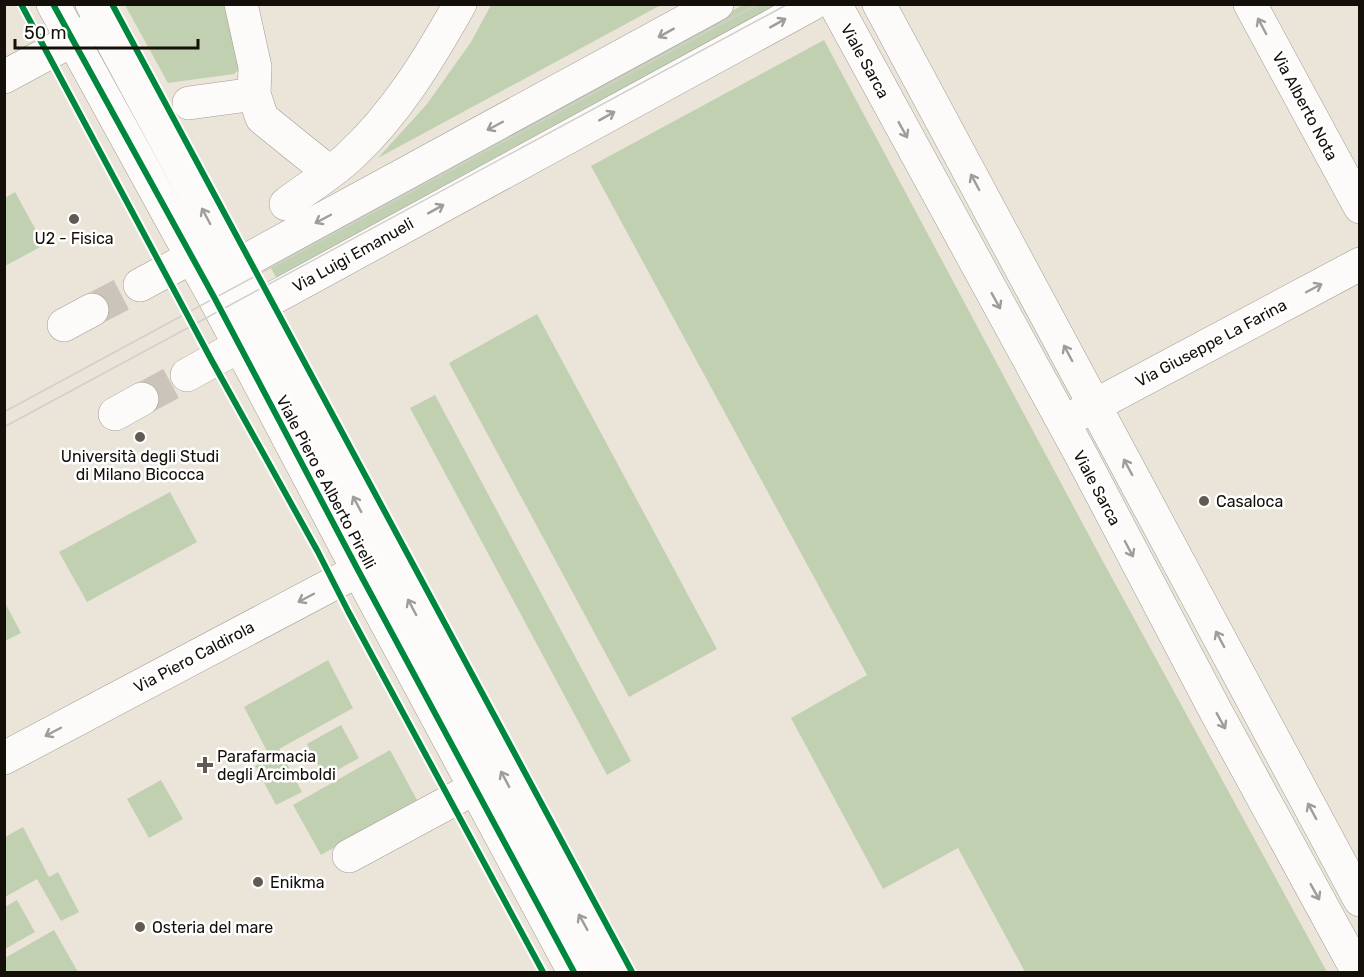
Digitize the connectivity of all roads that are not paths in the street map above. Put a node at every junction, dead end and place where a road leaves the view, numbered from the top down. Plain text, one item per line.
1 (53, 4) edge
2 (241, 4) edge
3 (460, 4) edge
4 (717, 4) edge
5 (812, 4) edge
6 (835, 4) edge
7 (879, 4) edge
8 (1250, 4) edge
9 (98, 14) edge
10 (73, 40) junction
11 (4, 77) edge
12 (254, 94) junction
13 (189, 103) dead end
14 (329, 172) junction
15 (286, 204) dead end
16 (1359, 207) edge
17 (192, 257) junction
18 (1359, 264) edge
19 (234, 267) junction
20 (140, 285) tunnel mouth
21 (218, 306) junction
22 (255, 308) junction
23 (92, 310) tunnel mouth
24 (64, 325) dead end
25 (240, 346) junction
26 (188, 375) tunnel mouth
27 (1095, 405) junction
28 (1062, 423) junction
29 (371, 563) junction
30 (4, 758) edge
31 (475, 789) junction
32 (349, 856) dead end
33 (1359, 900) edge
34 (574, 972) edge
35 (610, 972) edge
36 (1358, 972) edge

1 - 10 street, Viale Piero e Alberto Pirelli
2 - 12 street
3 - 14 street
4 -> 19 street
22 -> 5 street, Via Luigi Emanueli
6 -> 28 street, Viale Sarca
27 -> 7 street
16 -> 8 street, Via Alberto Nota
9 - 10 street
19 -> 9 street, Viale Piero e Alberto Pirelli
10 - 11 street
10 - 17 street, Viale Piero e Alberto Pirelli
12 - 13 street
12 - 14 street
14 - 15 street
17 - 20 street
17 - 21 street, Viale Piero e Alberto Pirelli
27 -> 18 street, Via Giuseppe La Farina
19 - 21 street
19 - 22 street, Viale Piero e Alberto Pirelli
21 - 22 street
21 - 25 street, Viale Piero e Alberto Pirelli
29 -> 22 street, Viale Piero e Alberto Pirelli
23 - 24 street
25 - 26 street
25 - 29 street, Viale Piero e Alberto Pirelli
27 - 28 street, Via Giuseppe La Farina
33 -> 27 street
28 -> 36 street, Viale Sarca
29 -> 30 street, Via Piero Caldirola
29 - 31 street, Viale Piero e Alberto Pirelli
35 -> 29 street, Viale Piero e Alberto Pirelli
31 - 32 street
31 - 34 street, Viale Piero e Alberto Pirelli

